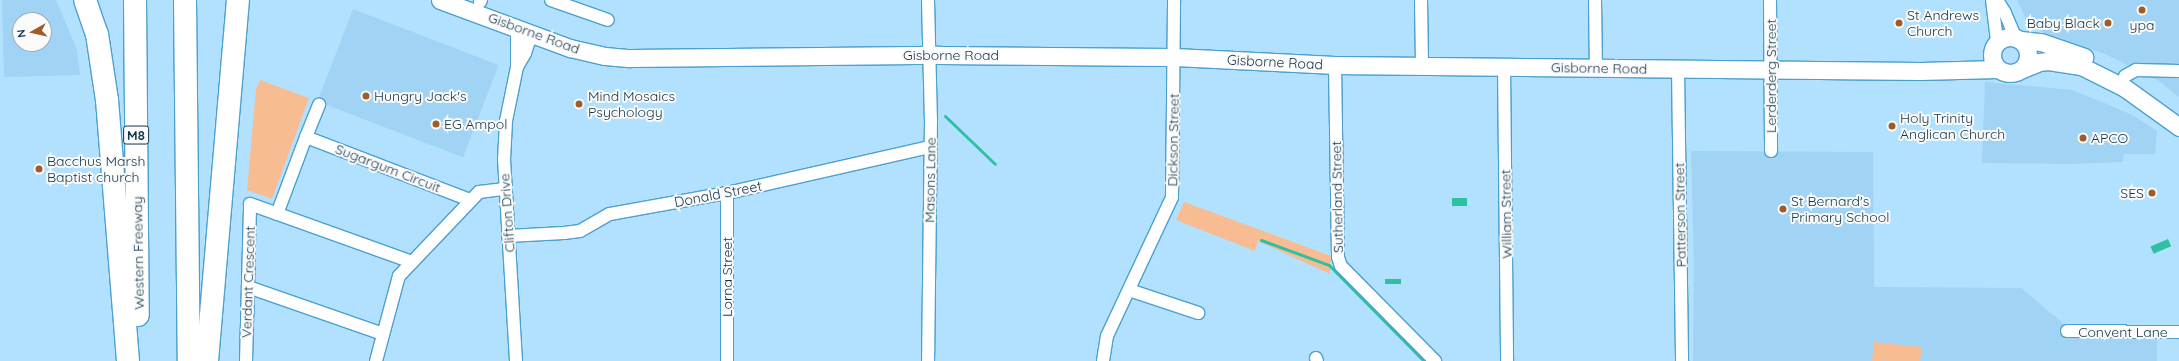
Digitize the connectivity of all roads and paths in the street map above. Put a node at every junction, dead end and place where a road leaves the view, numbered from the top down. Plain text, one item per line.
1 (85, 0) edge
2 (135, 0) edge
3 (185, 0) edge
4 (238, 0) edge
5 (440, 0) edge
6 (551, 0) edge
7 (928, 0) edge
8 (1174, 0) edge
9 (1421, 0) edge
10 (1595, 0) edge
11 (1770, 0) edge
12 (1992, 0) edge
13 (1997, 0) edge
14 (478, 4) edge
15 (608, 20) dead end
16 (527, 25) junction
17 (2018, 38) junction
18 (1995, 43) junction
19 (930, 55) junction
20 (1175, 57) junction
21 (1334, 65) junction
22 (1422, 66) junction
23 (517, 67) junction
24 (1504, 67) junction
25 (1596, 68) junction
26 (1678, 69) junction
27 (1998, 69) junction
28 (2022, 69) junction
29 (1771, 70) junction
30 (1920, 71) junction
31 (2179, 71) edge
32 (2126, 76) junction
33 (319, 104) dead end
34 (2179, 114) edge
35 (2179, 127) edge
36 (306, 137) junction
37 (930, 147) junction
38 (1771, 151) dead end
39 (505, 189) junction
40 (727, 193) junction
41 (470, 200) junction
42 (277, 214) junction
43 (508, 236) junction
44 (412, 262) junction
45 (248, 287) junction
46 (1129, 290) junction
47 (1198, 314) dead end
48 (2067, 331) dead end
49 (2179, 332) edge
50 (383, 334) junction
51 (128, 361) edge
52 (140, 361) edge
53 (189, 361) edge
54 (207, 361) edge
55 (246, 361) edge
56 (376, 361) edge
57 (516, 361) edge
58 (727, 361) edge
59 (928, 361) edge
60 (1103, 361) edge
61 (1435, 361) edge
62 (1507, 361) edge
63 (1682, 361) edge

1 - 51 highway
2 - 52 highway, Western Freeway / M8
3 - 53 highway
4 - 54 highway
5 - 14 main road, Gisborne Road
6 - 15 street
7 - 19 street, Masons Lane
8 - 20 street, Dickson Street
9 - 22 street
10 - 25 street
11 - 29 street, Lerderderg Street
12 - 18 street
13 - 17 street
14 - 16 main road, Gisborne Road
16 - 19 main road, Gisborne Road
16 - 23 street
16 - 23 street
17 - 18 main road
17 - 28 main road
17 - 32 main road
18 - 27 main road
18 - 30 main road, Gisborne Road
19 - 20 main road, Gisborne Road
19 - 37 street, Masons Lane
20 - 21 main road, Gisborne Road
20 - 46 street, Dickson Street
21 - 22 main road, Gisborne Road
21 - 61 street, Sutherland Street
22 - 24 main road, Gisborne Road
23 - 39 street, Clifton Drive
24 - 25 main road, Gisborne Road
24 - 62 street, William Street
25 - 26 main road, Gisborne Road
26 - 29 main road, Gisborne Road
26 - 63 street, Patterson Street
27 - 28 main road
27 - 30 main road, Gisborne Road
28 - 35 main road
29 - 30 main road, Gisborne Road
29 - 38 street, Lerderderg Street
31 - 32 street
32 - 34 main road
33 - 36 street
36 - 41 street, Sugargum Circuit
36 - 42 street
37 - 40 street, Donald Street
37 - 59 street, Masons Lane
39 - 41 street
39 - 43 street, Clifton Drive
40 - 43 street, Donald Street
40 - 58 street, Lorna Street
41 - 44 street
42 - 44 street
42 - 45 street, Verdant Crescent
43 - 57 street, Clifton Drive
44 - 50 street
45 - 50 street
45 - 55 street, Verdant Crescent
46 - 47 street
46 - 60 street, Dickson Street
48 - 49 street, Convent Lane
50 - 56 street

